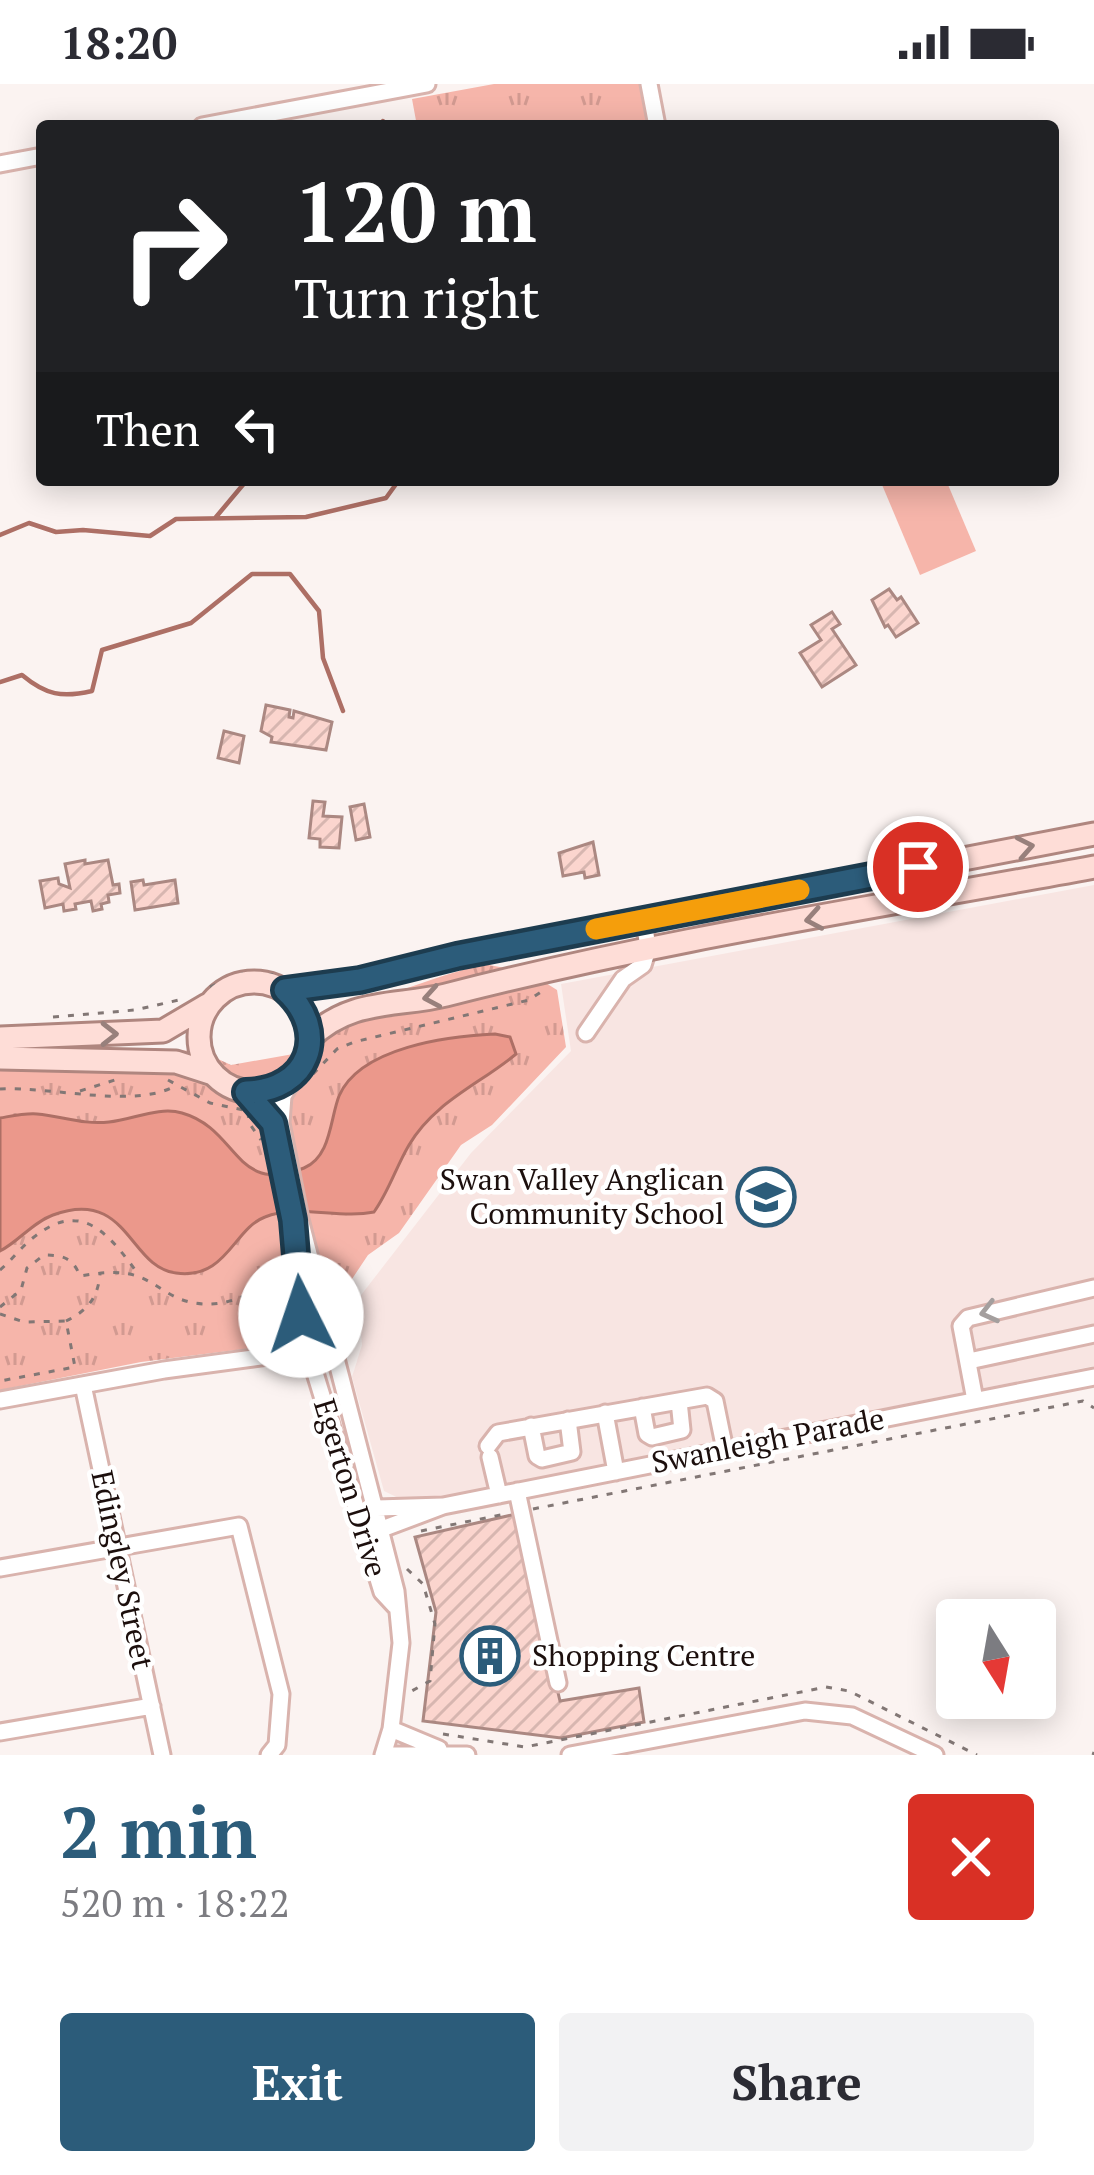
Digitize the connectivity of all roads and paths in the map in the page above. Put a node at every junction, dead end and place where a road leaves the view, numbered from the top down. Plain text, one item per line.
1 (427, 84) edge
2 (650, 84) edge
3 (234, 120) edge
4 (656, 120) edge
5 (36, 157) edge
6 (0, 164) edge
7 (1094, 834) edge
8 (1094, 867) edge
9 (644, 920) junction
10 (648, 950) junction
11 (550, 987) dead end
12 (285, 990) junction
13 (210, 1003) junction
14 (586, 1033) dead end
15 (0, 1038) edge
16 (310, 1038) junction
17 (0, 1058) edge
18 (305, 1073) junction
19 (213, 1074) junction
20 (122, 1077) dead end
21 (165, 1079) dead end
22 (174, 1088) dead end
23 (0, 1089) edge
24 (80, 1091) junction
25 (246, 1092) junction
26 (264, 1109) junction
27 (285, 1159) junction
28 (297, 1220) junction
29 (291, 1263) dead end
30 (0, 1270) edge
31 (100, 1272) junction
32 (140, 1276) junction
33 (1094, 1288) edge
34 (0, 1306) edge
35 (0, 1314) edge
36 (66, 1321) junction
37 (1086, 1336) edge
38 (335, 1347) junction
39 (308, 1350) junction
40 (969, 1361) junction
41 (1094, 1377) edge
42 (0, 1381) edge
43 (83, 1385) junction
44 (0, 1400) edge
45 (976, 1400) junction
46 (679, 1401) junction
47 (642, 1407) junction
48 (1094, 1408) edge
49 (604, 1413) junction
50 (568, 1420) junction
51 (531, 1426) junction
52 (725, 1450) junction
53 (616, 1472) junction
54 (518, 1491) junction
55 (499, 1495) junction
56 (442, 1506) junction
57 (377, 1508) junction
58 (522, 1511) junction
59 (361, 1523) junction
60 (382, 1529) junction
61 (405, 1534) dead end
62 (116, 1547) junction
63 (401, 1557) dead end
64 (0, 1568) edge
65 (395, 1606) junction
66 (558, 1683) dead end
67 (396, 1692) junction
68 (152, 1706) junction
69 (391, 1729) junction
70 (0, 1732) edge
71 (447, 1752) edge
72 (162, 1755) edge
73 (269, 1755) edge
74 (382, 1755) edge
75 (393, 1755) edge
76 (467, 1755) edge
77 (570, 1755) edge
78 (935, 1755) edge

1 - 3 street
2 - 4 street
5 - 6 street
9 -> 7 main road
8 -> 10 main road
9 - 10 street
9 - 12 main road
10 - 14 street
10 -> 16 main road
11 - 18 path
12 - 13 main road
12 - 16 main road
15 -> 13 main road
13 - 19 main road
16 - 18 main road
17 - 19 main road
18 - 25 main road
18 - 27 street, Egerton Drive
19 - 25 main road
20 - 24 path
21 - 26 path
22 - 24 path
23 - 24 path
25 - 26 street, Egerton Drive
26 - 27 street, Egerton Drive
27 - 28 street, Egerton Drive
28 - 38 street, Egerton Drive
28 - 39 street, Egerton Drive
29 - 32 path
30 - 32 path
31 - 32 path
31 - 34 path
31 - 36 path
33 -> 40 street
35 - 36 path
36 - 42 path
37 - 40 street
38 - 39 street
38 - 57 street, Egerton Drive
39 - 43 street
39 - 59 street, Egerton Drive
40 - 45 street
41 - 45 street, Swanleigh Parade
43 - 44 street
43 - 62 street, Edingley Street
45 - 52 street, Swanleigh Parade
46 - 47 street
46 - 47 street
46 - 52 street
47 - 49 street
48 - 58 path
49 - 50 street
49 - 53 street
50 - 51 street
50 - 51 street
51 - 55 street
52 - 53 street, Swanleigh Parade
53 - 54 street, Swanleigh Parade
54 - 55 street, Swanleigh Parade
54 - 58 street
55 - 56 street, Swanleigh Parade
56 - 57 street, Swanleigh Parade
56 - 60 street, Swanleigh Parade
57 - 59 street
57 - 60 street, Egerton Drive
58 - 61 path
58 - 66 street
59 - 60 street
59 - 65 street, Egerton Drive
60 - 65 street, Egerton Drive
62 - 64 street
62 - 68 street, Edingley Street
62 - 73 street
63 - 67 path
65 - 67 street, Egerton Drive
67 - 69 street, Egerton Drive
68 - 70 street
68 - 72 street, Edingley Street
69 - 71 street
69 - 74 street, Egerton Drive
71 - 75 street
71 - 76 street
77 - 78 street

